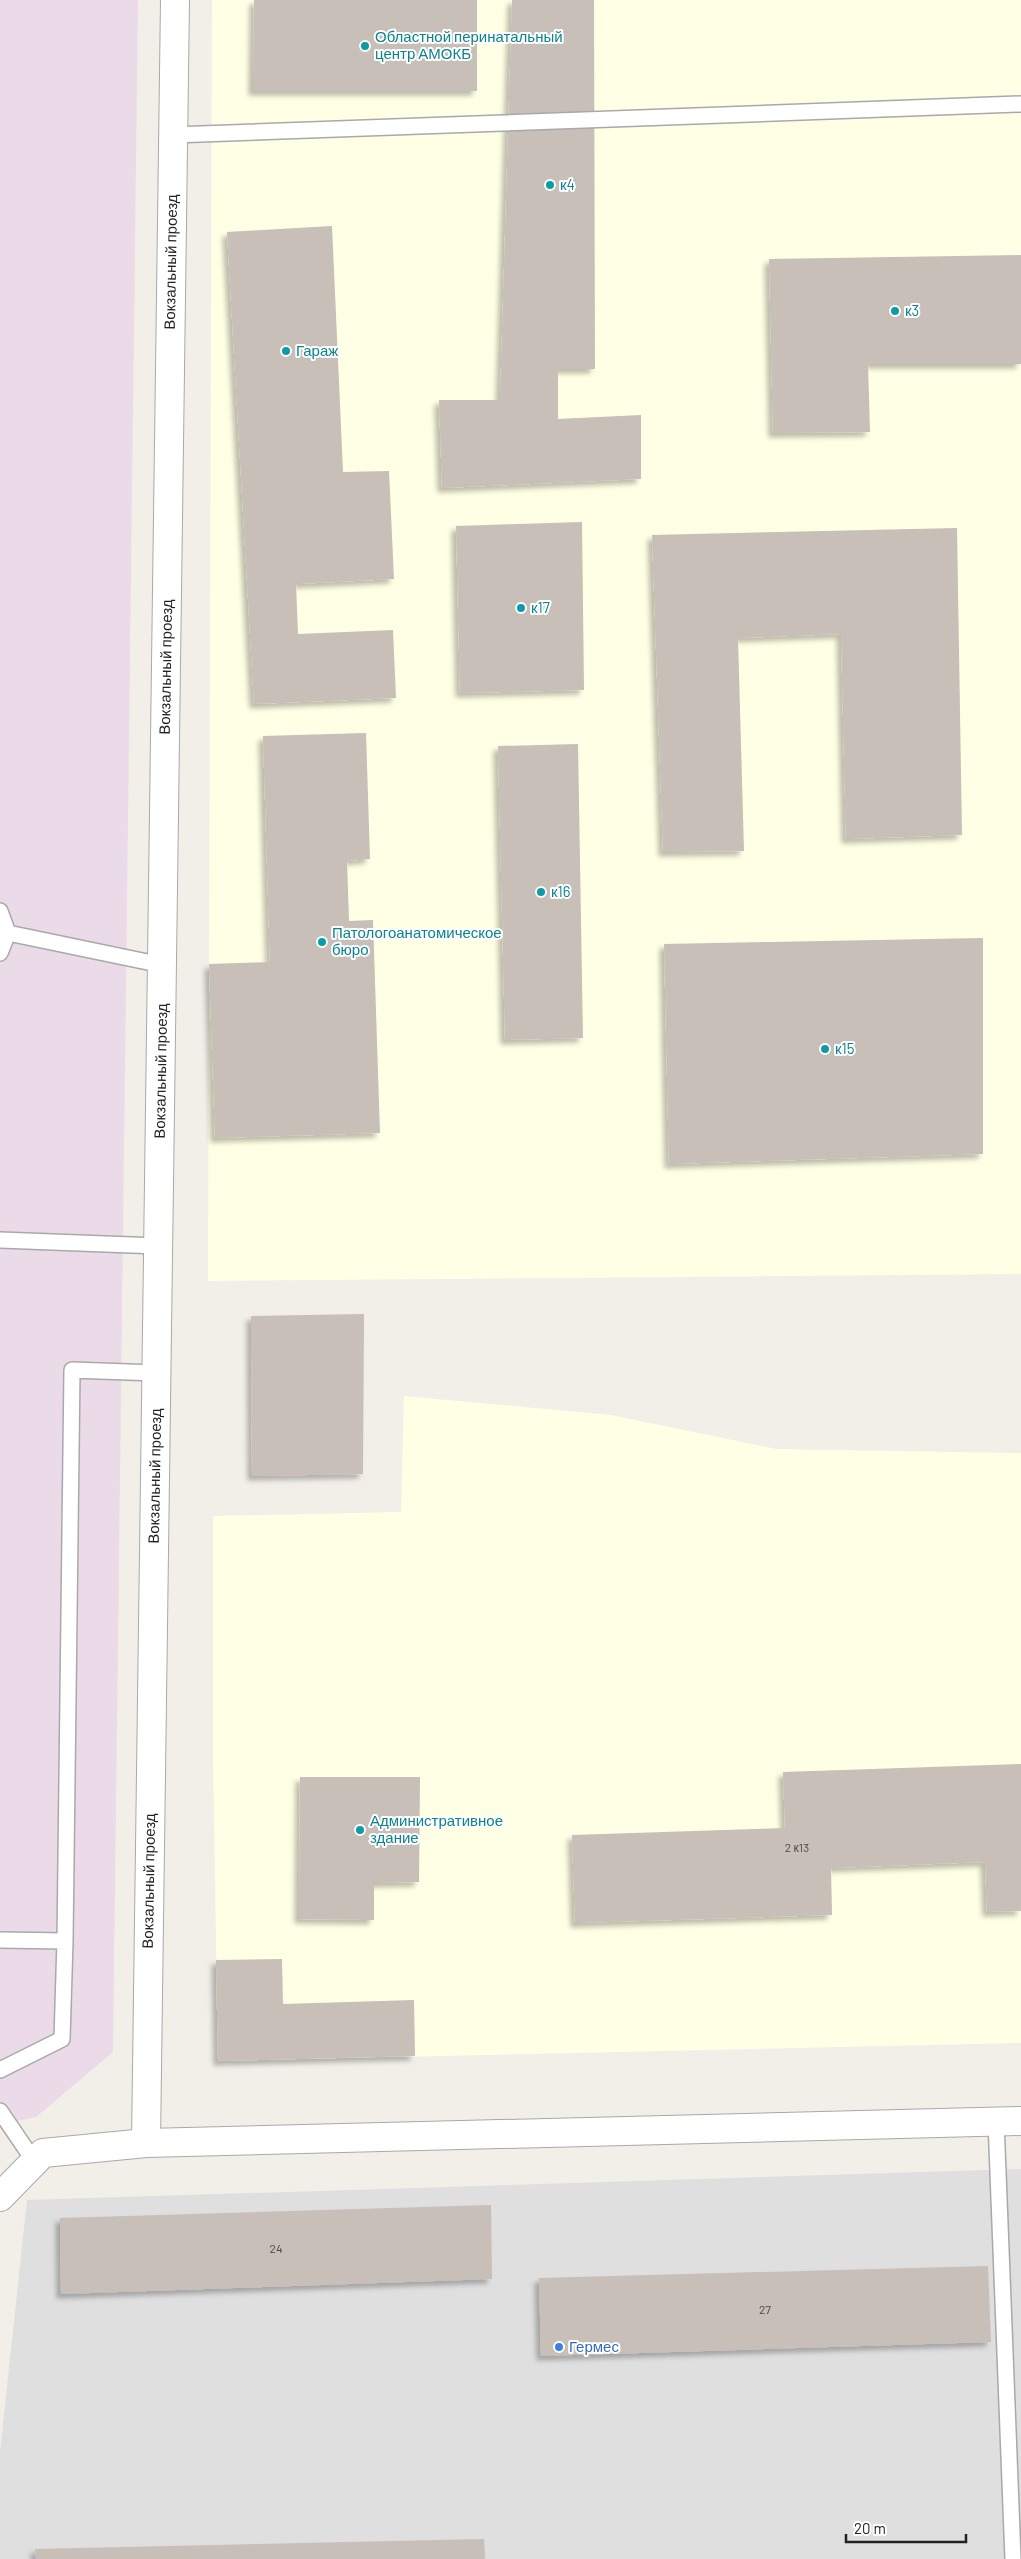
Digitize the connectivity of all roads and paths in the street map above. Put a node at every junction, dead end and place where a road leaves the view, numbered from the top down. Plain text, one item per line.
1 (175, 0) edge
2 (1021, 104) edge
3 (173, 135) junction
4 (0, 911) edge
5 (8, 933) junction
6 (0, 953) edge
7 (162, 965) junction
8 (0, 1240) edge
9 (158, 1246) junction
10 (156, 1373) junction
11 (0, 1940) edge
12 (65, 1941) junction
13 (0, 2070) edge
14 (0, 2112) edge
15 (1009, 2121) edge
16 (146, 2143) junction
17 (34, 2161) junction
18 (0, 2197) edge
19 (1013, 2559) edge

1 - 3 street, Вокзальный проезд
2 - 3 lane
3 - 7 street, Вокзальный проезд
4 - 5 lane
5 - 6 lane
5 - 7 lane
7 - 9 street, Вокзальный проезд
8 - 9 lane
9 - 10 street, Вокзальный проезд
10 - 12 lane
10 - 16 street, Вокзальный проезд
11 - 12 lane
12 - 13 lane
14 - 17 lane
15 - 16 street
15 - 19 lane
16 - 17 street
17 - 18 street

